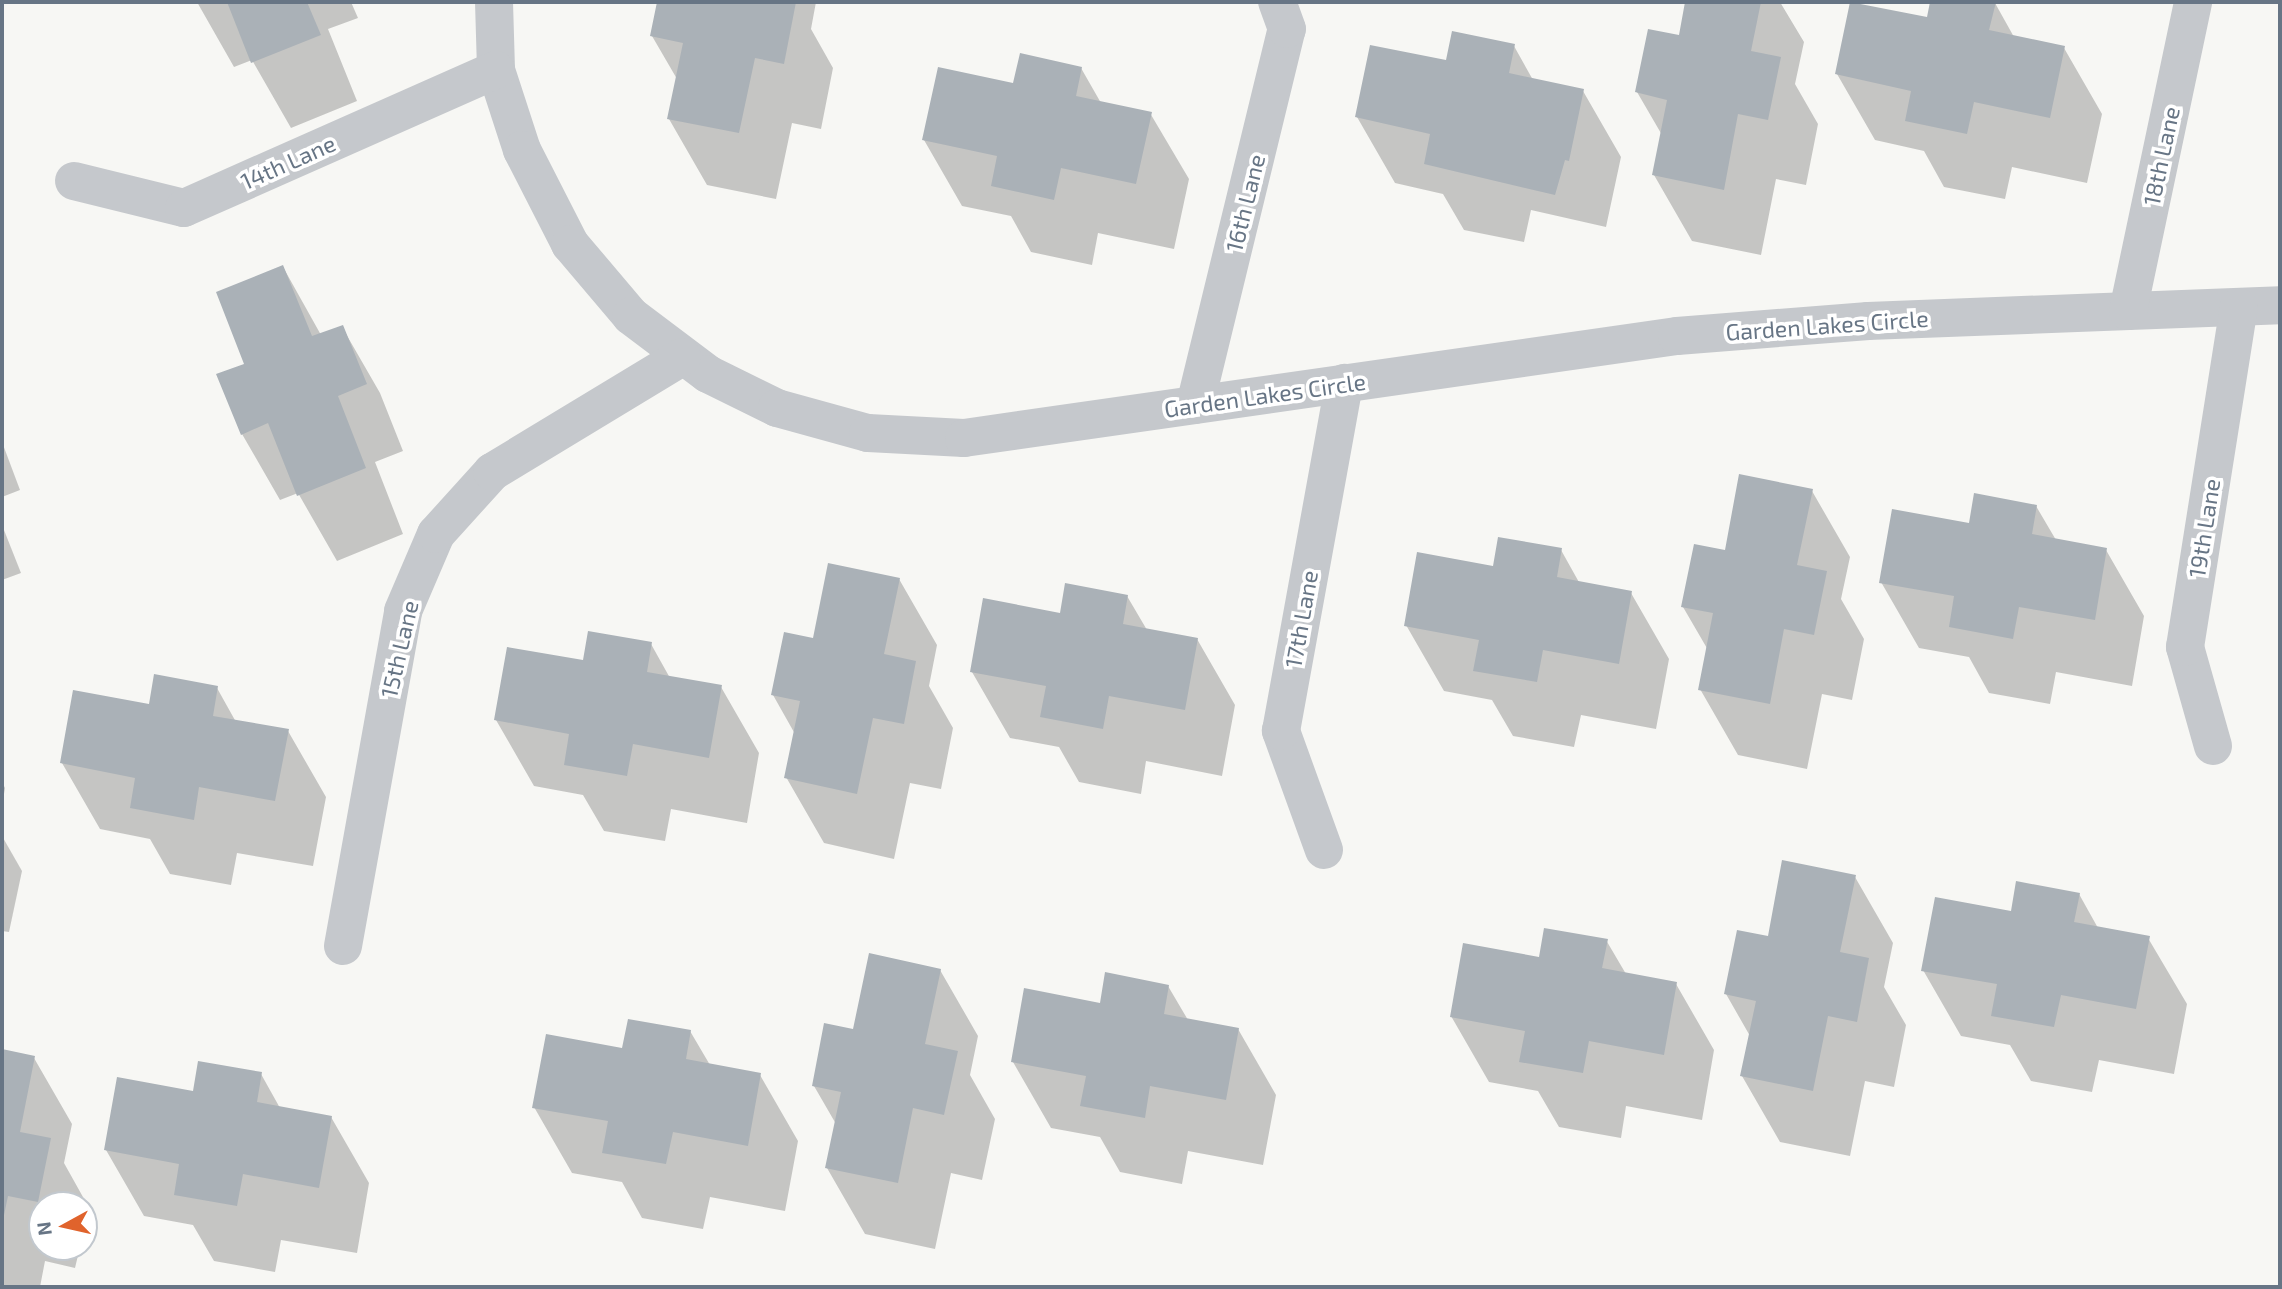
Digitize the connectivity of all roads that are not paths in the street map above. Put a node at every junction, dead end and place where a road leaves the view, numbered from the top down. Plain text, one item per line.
1 (494, 2) edge
2 (1277, 2) edge
3 (2193, 2) edge
4 (496, 70) junction
5 (74, 181) dead end
6 (2280, 305) edge
7 (2239, 307) junction
8 (2128, 311) junction
9 (682, 357) junction
10 (1343, 383) junction
11 (1195, 405) junction
12 (2213, 746) dead end
13 (1324, 850) dead end
14 (343, 946) dead end

1 - 4 street, Garden Lakes Circle
2 - 11 street, 16th Lane
3 - 8 street, 18th Lane
4 - 5 street, 14th Lane
4 - 9 street, Garden Lakes Circle
6 - 7 street, Garden Lakes Circle
7 - 8 street, Garden Lakes Circle
7 - 12 street, 19th Lane
8 - 10 street, Garden Lakes Circle
9 - 11 street, Garden Lakes Circle
9 - 14 street, 15th Lane
10 - 11 street, Garden Lakes Circle
10 - 13 street, 17th Lane

